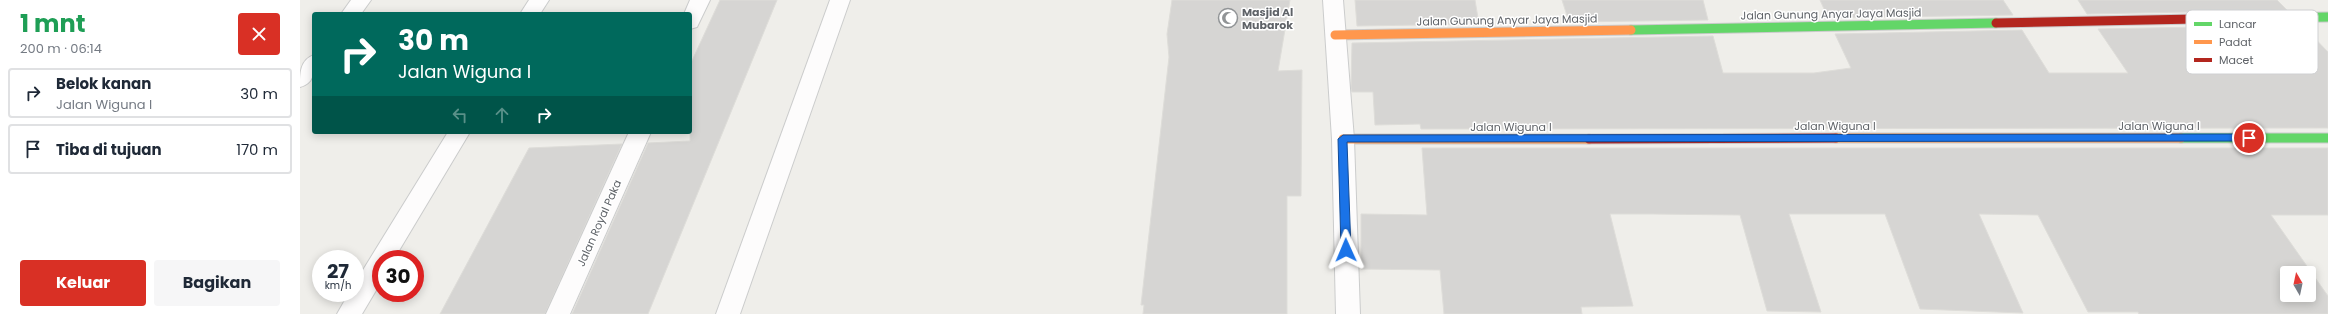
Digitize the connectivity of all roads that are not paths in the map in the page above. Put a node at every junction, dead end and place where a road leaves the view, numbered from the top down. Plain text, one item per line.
1 (361, 0) edge
2 (539, 0) edge
3 (700, 0) edge
4 (840, 0) edge
5 (1333, 0) edge
6 (352, 12) edge
7 (531, 12) edge
8 (2318, 17) edge
9 (2328, 17) edge
10 (692, 18) edge
11 (2186, 20) edge
12 (1335, 35) junction
13 (312, 65) edge
14 (300, 80) edge
15 (458, 134) edge
16 (639, 134) edge
17 (2328, 138) edge
18 (1343, 139) junction
19 (388, 250) edge
20 (372, 276) edge
21 (349, 314) edge
22 (558, 314) edge
23 (728, 314) edge
24 (1348, 314) edge

1 - 6 street
2 - 7 street
3 - 10 street
4 - 23 street
5 - 12 street
8 - 9 street, Jalan Gunung Anyar Jaya Masjid
11 - 12 street, Jalan Gunung Anyar Jaya Masjid
12 - 18 street
13 - 14 street
15 - 19 street
16 - 22 street, Jalan Royal Paka
17 - 18 street, Jalan Wiguna I
18 - 24 street
20 - 21 street

